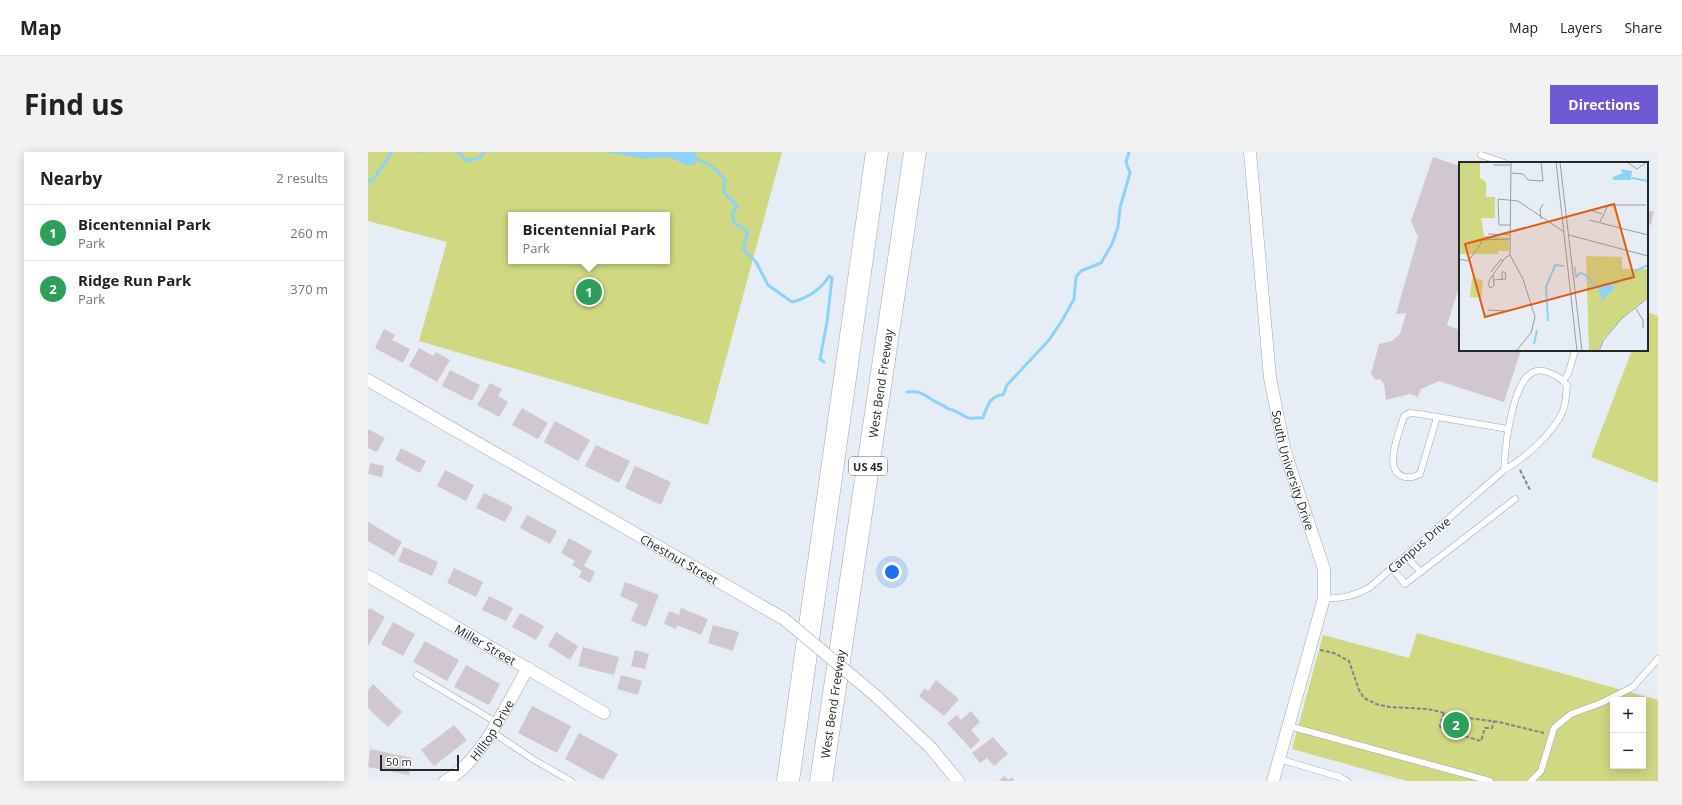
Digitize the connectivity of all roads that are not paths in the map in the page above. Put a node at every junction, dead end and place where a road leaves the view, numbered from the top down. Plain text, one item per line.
1 (877, 152) edge
2 (915, 152) edge
3 (1250, 152) edge
4 (1481, 155) dead end
5 (1502, 162) edge
6 (1575, 351) edge
7 (368, 380) edge
8 (1563, 381) junction
9 (1437, 417) junction
10 (1508, 429) junction
11 (1504, 470) junction
12 (1516, 499) dead end
13 (1405, 556) junction
14 (1392, 568) junction
15 (1421, 572) junction
16 (368, 576) edge
17 (1324, 598) junction
18 (1658, 659) edge
19 (528, 668) junction
20 (417, 674) dead end
21 (604, 713) dead end
22 (494, 726) junction
23 (1289, 726) junction
24 (1279, 759) junction
25 (1340, 779) edge
26 (445, 781) edge
27 (571, 781) edge
28 (788, 781) edge
29 (822, 781) edge
30 (958, 781) edge
31 (1273, 781) edge
32 (1347, 781) edge
33 (1490, 781) edge
34 (1531, 781) edge

1 - 28 highway, US 45
2 - 29 highway, West Bend Freeway / US 45
3 - 17 street, South University Drive
4 - 5 lane
6 - 8 lane
7 - 30 street, Chestnut Street, bridge
8 - 10 lane
8 - 11 lane, Campus Drive
9 - 9 lane
9 - 10 lane
10 - 11 lane
11 - 13 lane, Campus Drive
12 - 15 lane
13 - 14 lane, Campus Drive
13 - 15 lane
14 - 15 lane
14 - 17 lane, Campus Drive
16 - 19 street, Miller Street
17 - 23 street, South University Drive
18 - 34 lane
19 - 21 street, Miller Street
19 - 22 street, Hilltop Drive
20 - 22 lane
22 - 26 street, Hilltop Drive
22 - 27 lane
23 - 24 street, South University Drive
23 - 33 lane
24 - 25 lane
24 - 31 street, South University Drive
25 - 32 lane

